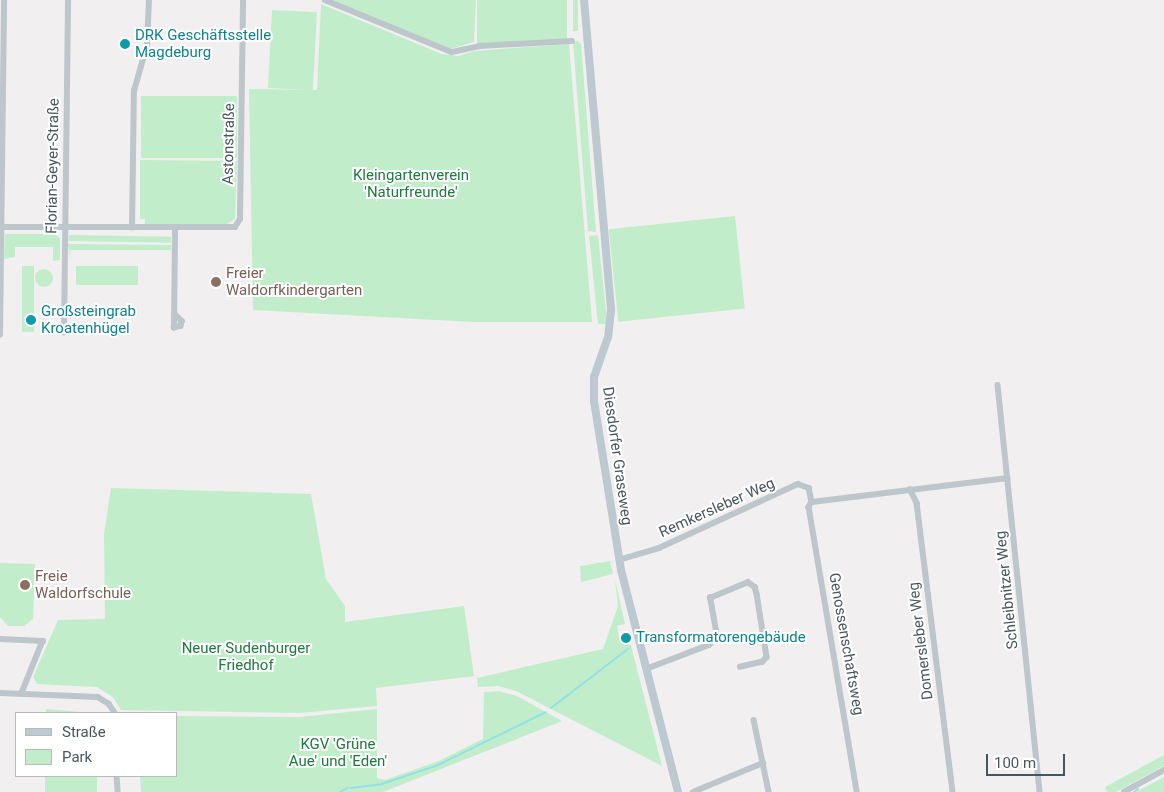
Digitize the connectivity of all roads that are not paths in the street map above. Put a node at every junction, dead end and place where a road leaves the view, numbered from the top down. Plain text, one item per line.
1 (4, 0) edge
2 (68, 0) edge
3 (149, 0) edge
4 (243, 0) edge
5 (325, 0) edge
6 (584, 0) edge
7 (572, 41) dead end
8 (0, 227) edge
9 (64, 228) junction
10 (132, 228) junction
11 (175, 229) junction
12 (175, 314) dead end
13 (64, 333) dead end
14 (0, 335) edge
15 (998, 385) dead end
16 (1008, 478) junction
17 (910, 489) junction
18 (812, 502) junction
19 (619, 560) junction
20 (0, 639) edge
21 (741, 667) dead end
22 (646, 669) junction
23 (0, 693) edge
24 (22, 693) junction
25 (113, 712) edge
26 (754, 720) dead end
27 (763, 763) junction
28 (1164, 770) edge
29 (117, 777) edge
30 (118, 792) edge
31 (678, 792) edge
32 (694, 792) edge
33 (769, 792) edge
34 (857, 792) edge
35 (953, 792) edge
36 (1040, 792) edge
37 (1124, 792) edge

1 - 8 street
2 - 9 street, Florian-Geyer-Straße
3 - 10 street
4 - 11 street, Astonstraße
5 - 7 street
6 - 19 main road, Diesdorfer Graseweg
8 - 9 street, Astonstraße
8 - 14 street
9 - 10 street, Astonstraße
9 - 13 street, Florian-Geyer-Straße
10 - 11 street, Astonstraße
11 - 12 street
15 - 16 street, Schleibnitzer Weg
16 - 17 street
16 - 36 street, Schleibnitzer Weg
17 - 18 street
17 - 35 street, Domersleber Weg
18 - 19 street, Remkersleber Weg
18 - 34 street, Genossenschaftsweg
19 - 22 main road, Diesdorfer Graseweg
20 - 24 street
21 - 22 street
22 - 31 main road, Diesdorfer Graseweg
23 - 24 street
24 - 25 street
26 - 27 street
27 - 32 street
27 - 33 street
28 - 37 street
29 - 30 street

